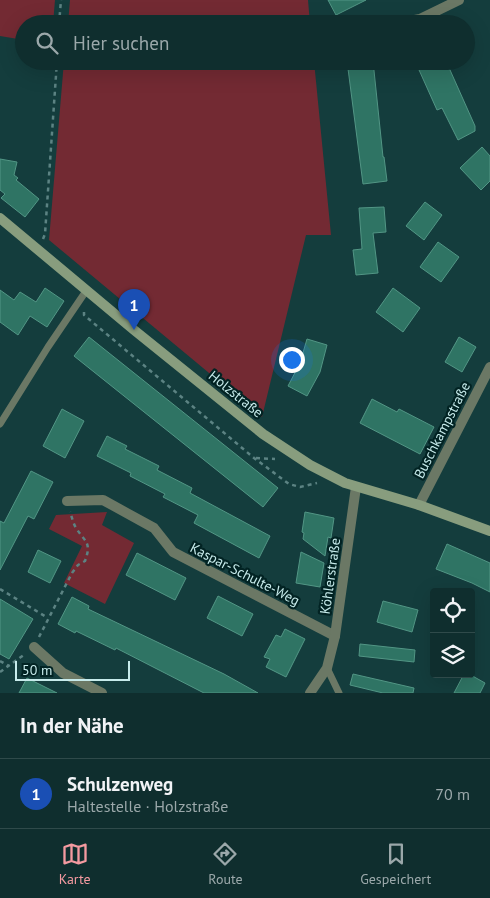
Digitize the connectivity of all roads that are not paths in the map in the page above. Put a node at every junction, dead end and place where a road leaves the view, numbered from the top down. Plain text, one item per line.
1 (458, 0) edge
2 (428, 15) edge
3 (0, 218) edge
4 (86, 291) junction
5 (490, 367) edge
6 (0, 424) edge
7 (356, 487) junction
8 (67, 501) road end
9 (419, 505) junction
10 (490, 531) edge
11 (335, 636) junction
12 (34, 647) road end
13 (326, 668) junction
14 (102, 693) edge
15 (310, 693) edge
16 (339, 693) edge

1 - 2 street
3 - 4 street, Holzstraße
4 - 6 lane
4 - 7 street, Holzstraße
5 - 9 street, Buschkampstraße
7 - 9 street, Holzstraße
7 - 11 street, Köhlerstraße
8 - 11 street, Kaspar-Schulte-Weg
9 - 10 street, Holzstraße
11 - 13 street, Köhlerstraße
12 - 14 street
13 - 15 street, Köhlerstraße
13 - 16 lane

